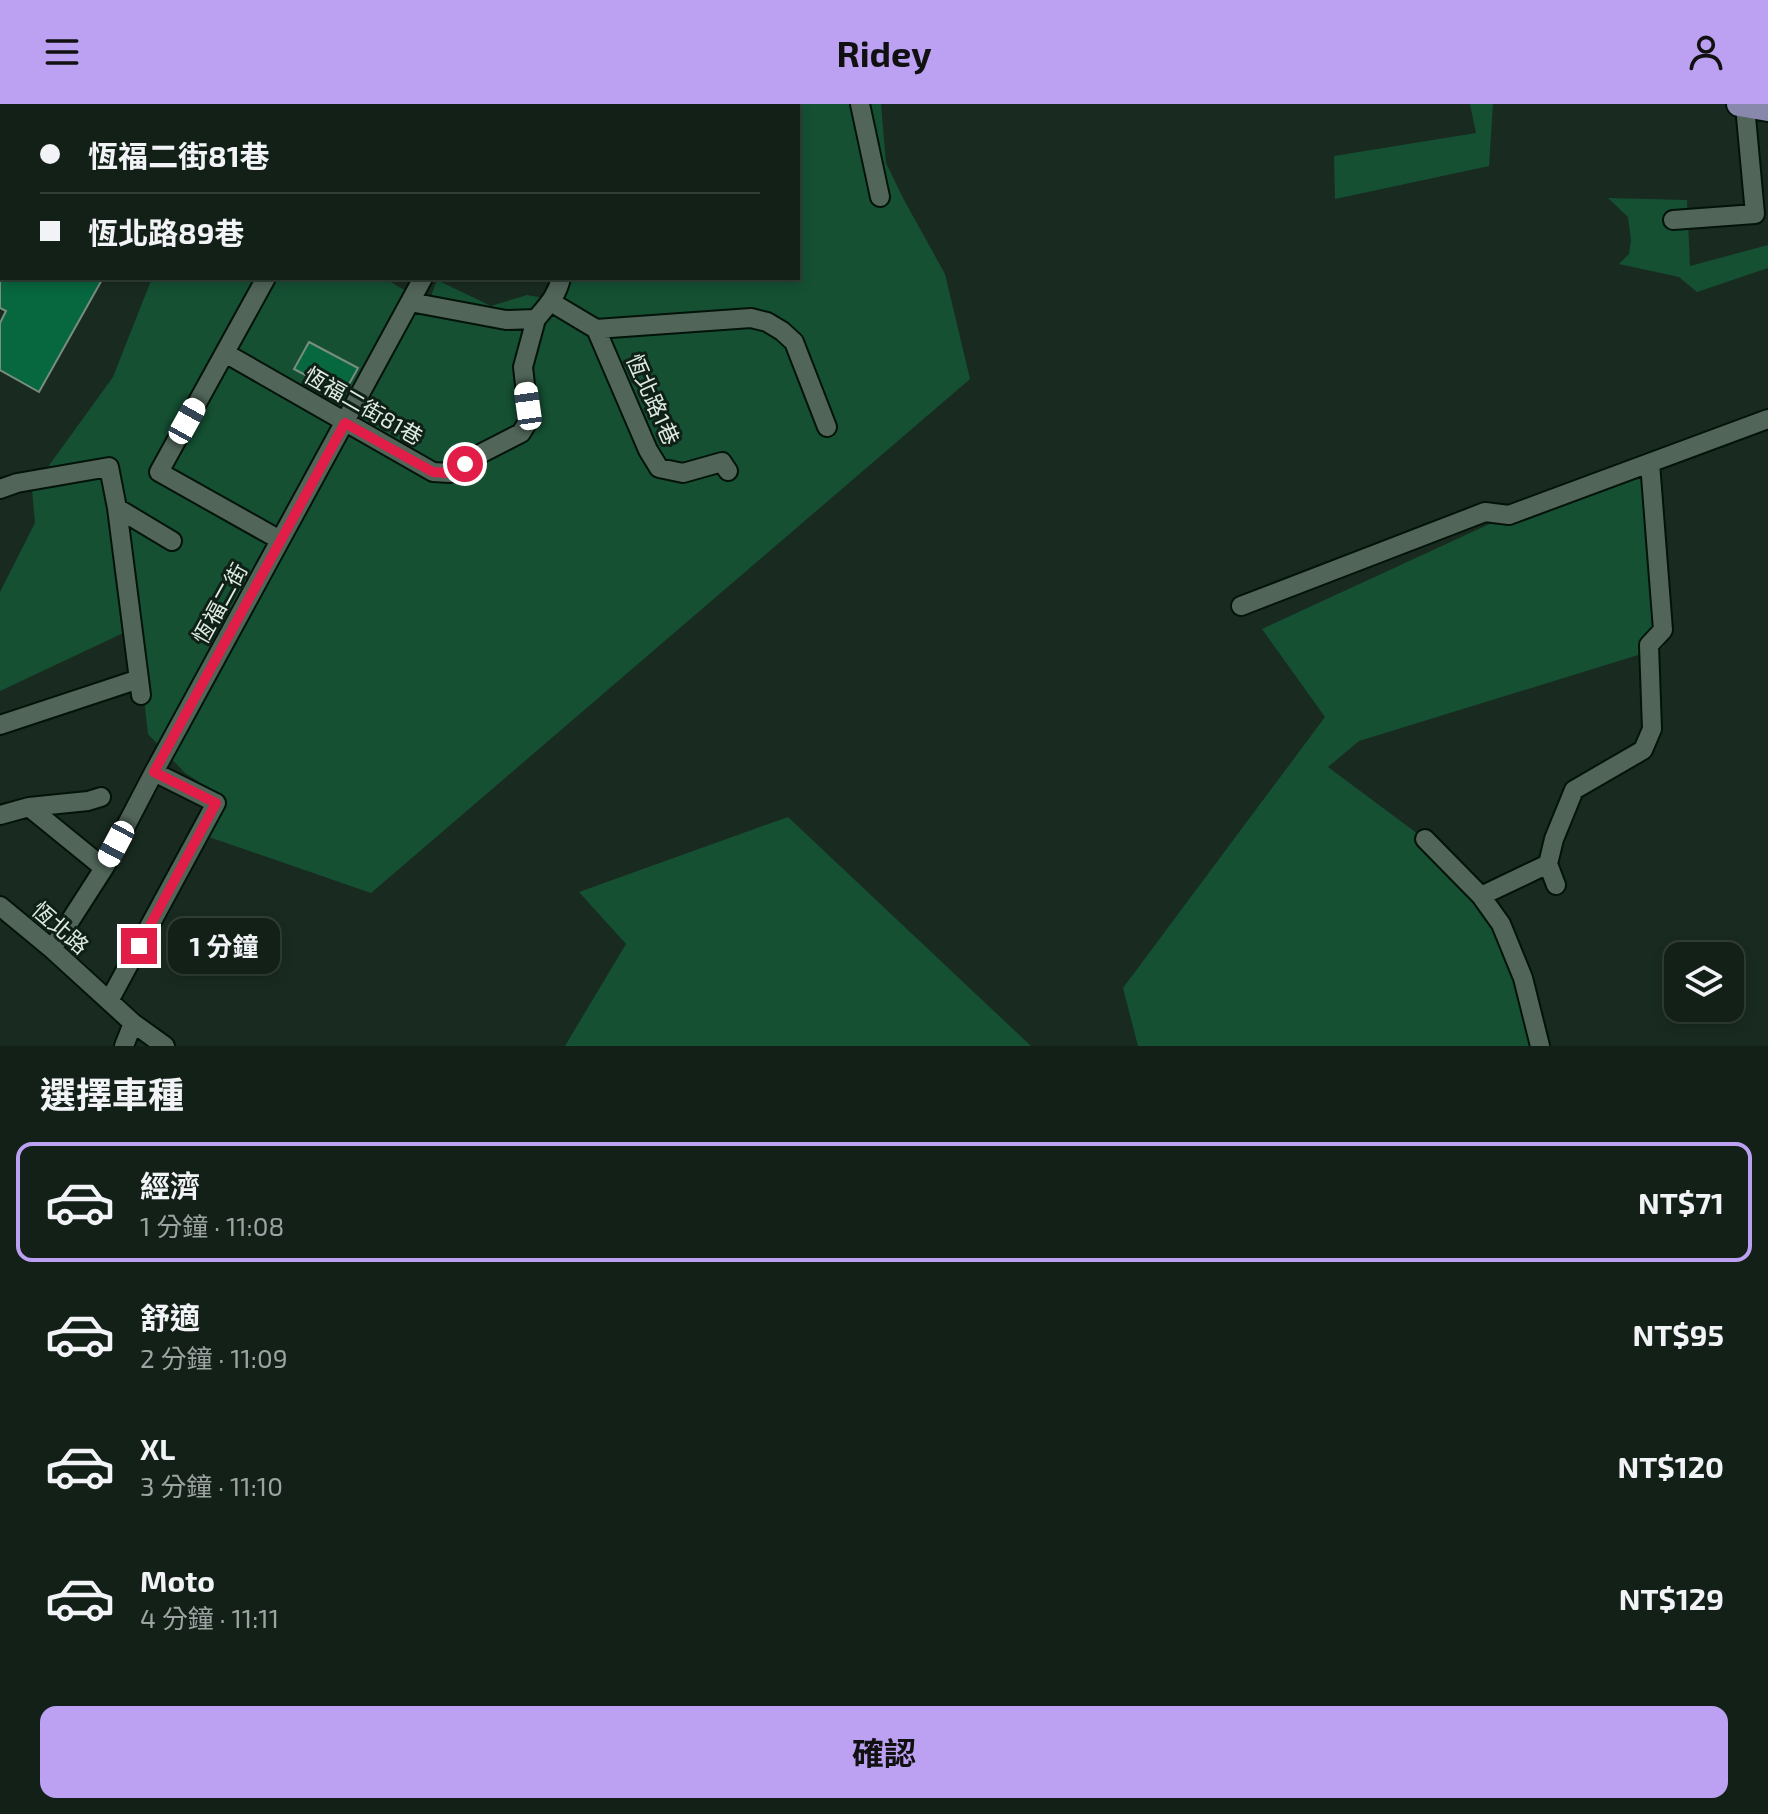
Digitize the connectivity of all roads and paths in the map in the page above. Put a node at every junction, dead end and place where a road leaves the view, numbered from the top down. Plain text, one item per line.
1 (860, 104) edge
2 (1751, 106) edge
3 (880, 197) dead end
4 (1673, 220) dead end
5 (265, 280) edge
6 (422, 280) edge
7 (560, 280) edge
8 (410, 302) junction
9 (551, 302) junction
10 (536, 319) junction
11 (596, 329) junction
12 (225, 353) junction
13 (1768, 419) edge
14 (345, 423) junction
15 (827, 427) dead end
16 (1650, 463) junction
17 (728, 471) dead end
18 (0, 489) edge
19 (117, 508) junction
20 (280, 540) junction
21 (172, 541) dead end
22 (1241, 606) dead end
23 (0, 725) edge
24 (154, 772) junction
25 (101, 797) dead end
26 (29, 807) junction
27 (0, 815) edge
28 (1425, 839) dead end
29 (1548, 864) junction
30 (104, 868) junction
31 (1556, 885) dead end
32 (1481, 896) junction
33 (0, 906) edge
34 (52, 949) junction
35 (109, 1001) junction
36 (133, 1023) junction
37 (124, 1046) edge
38 (165, 1046) edge
39 (1540, 1046) edge

1 - 3 street
2 - 4 street
5 - 12 street
6 - 8 street, 恆福二街
7 - 9 street
8 - 10 street
8 - 14 street, 恆福二街
9 - 10 street
9 - 11 street
10 - 14 street, 恆福二街81巷
11 - 15 street
11 - 17 street, 恆北路1巷
12 - 14 street, 恆福二街81巷
12 - 20 street
13 - 16 street
14 - 20 street, 恆福二街
16 - 22 street
16 - 29 street
18 - 19 street
19 - 21 street
19 - 23 street
20 - 24 street, 恆福二街
24 - 30 street, 恆福二街
24 - 35 street
25 - 26 street
26 - 27 street
26 - 30 street
28 - 32 street
29 - 31 street
29 - 32 street
30 - 34 street, 恆福二街
32 - 39 street
33 - 34 street, 恆北路
34 - 35 street, 恆北路
35 - 36 street, 恆北路
36 - 37 street
36 - 38 street, 恆北路

